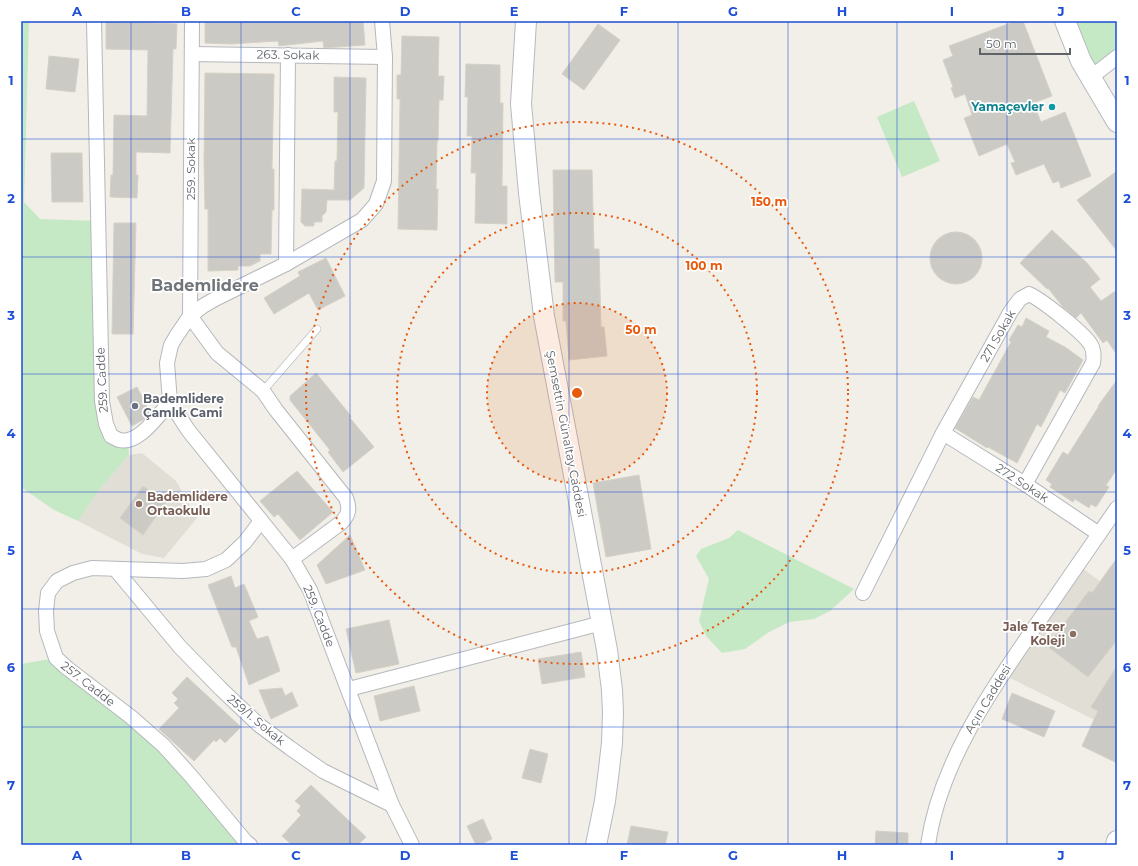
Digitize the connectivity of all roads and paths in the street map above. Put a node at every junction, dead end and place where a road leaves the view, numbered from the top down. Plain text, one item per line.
1 (94, 21) edge
2 (192, 21) edge
3 (382, 21) edge
4 (526, 21) edge
5 (1064, 21) edge
6 (192, 54) junction
7 (288, 55) junction
8 (385, 57) junction
9 (1117, 57) edge
10 (1090, 78) junction
11 (1117, 122) edge
12 (286, 264) junction
13 (190, 316) junction
14 (317, 328) dead end
15 (263, 391) junction
16 (170, 402) junction
17 (944, 433) junction
18 (1025, 484) junction
19 (1117, 508) edge
20 (262, 521) junction
21 (1099, 534) junction
22 (292, 559) junction
23 (116, 570) junction
24 (863, 593) dead end
25 (602, 623) junction
26 (349, 689) junction
27 (392, 805) junction
28 (1117, 842) edge
29 (250, 845) edge
30 (412, 845) edge
31 (596, 845) edge
32 (928, 845) edge
33 (1116, 845) edge

1 - 16 street, 259. Cadde
2 - 6 street, 259. Sokak
3 - 8 street
4 - 25 street, Şemsettin Günaltay Caddesi
5 - 10 street
6 - 7 street, 263. Sokak
6 - 13 street, 259. Sokak
7 - 8 street, 263. Sokak
7 - 12 street
8 - 12 street
9 - 10 street
10 - 11 street
12 - 13 street
13 - 15 street
13 - 16 street
14 - 15 lane
15 - 22 street
16 - 20 street, 259. Cadde
17 - 18 street, 272 Sokak
17 - 18 street, 271 Sokak
17 - 24 street, 271 Sokak
18 - 21 street, 272 Sokak
19 - 21 street, Açın Caddesi
20 - 22 street, 259. Cadde
20 - 23 street, 257. Cadde
21 - 32 street, Açın Caddesi
22 - 26 street, 259. Cadde
23 - 27 street, 259/1. Sokak
23 - 29 street, 257. Cadde
25 - 26 street
25 - 31 street, Şemsettin Günaltay Caddesi
26 - 27 street, 259. Cadde
27 - 30 street
28 - 33 street

